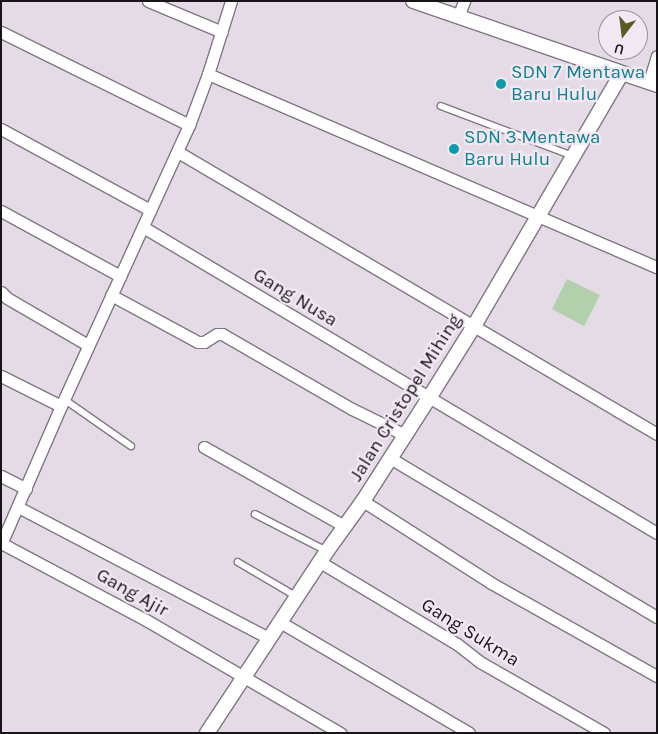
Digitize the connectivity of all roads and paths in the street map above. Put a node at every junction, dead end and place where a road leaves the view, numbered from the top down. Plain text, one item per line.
1 (148, 1) edge
2 (231, 1) edge
3 (413, 1) edge
4 (464, 1) edge
5 (458, 17) junction
6 (1, 32) edge
7 (222, 32) junction
8 (657, 56) edge
9 (208, 74) junction
10 (621, 74) junction
11 (653, 83) edge
12 (441, 106) dead end
13 (189, 125) junction
14 (1, 129) edge
15 (178, 152) junction
16 (573, 156) junction
17 (150, 210) junction
18 (1, 211) edge
19 (538, 216) junction
20 (143, 227) junction
21 (657, 267) edge
22 (120, 276) junction
23 (1, 292) edge
24 (111, 295) junction
25 (474, 326) junction
26 (88, 345) junction
27 (1, 376) edge
28 (429, 398) junction
29 (62, 403) junction
30 (657, 434) edge
31 (405, 435) junction
32 (131, 446) dead end
33 (204, 447) dead end
34 (390, 458) junction
35 (1, 476) edge
36 (26, 489) junction
37 (363, 501) junction
38 (18, 507) junction
39 (255, 514) dead end
40 (344, 526) junction
41 (657, 533) edge
42 (1, 544) edge
43 (323, 557) junction
44 (238, 562) dead end
45 (296, 596) junction
46 (657, 617) edge
47 (280, 622) junction
48 (269, 638) junction
49 (244, 676) junction
50 (657, 676) edge
51 (207, 733) edge
52 (340, 733) edge
53 (469, 733) edge
54 (604, 733) edge

1 - 7 street
2 - 7 street
3 - 5 street
4 - 5 street
5 - 10 street
6 - 13 street
7 - 9 street
8 - 11 street
9 - 13 street
9 - 19 street
10 - 11 street
10 - 16 street, Jalan Cristopel Mihing
12 - 16 lane
13 - 15 street
14 - 17 street
15 - 17 street
15 - 25 street
16 - 19 street, Jalan Cristopel Mihing
17 - 20 street
18 - 22 street
19 - 21 street
19 - 25 street, Jalan Cristopel Mihing
20 - 22 street
20 - 28 street, Gang Nusa
22 - 24 street
23 - 26 street
24 - 26 street
24 - 31 street
25 - 28 street, Jalan Cristopel Mihing
25 - 30 street
26 - 29 street
27 - 29 street
28 - 31 street, Jalan Cristopel Mihing
28 - 41 street, Gang Nusa
29 - 32 lane
29 - 36 street
31 - 34 street, Jalan Cristopel Mihing
33 - 40 street
34 - 37 street, Jalan Cristopel Mihing
34 - 46 street
35 - 36 street
36 - 38 street
37 - 40 street, Jalan Cristopel Mihing
37 - 50 street
38 - 42 street
38 - 48 street
39 - 43 lane
40 - 43 street, Jalan Cristopel Mihing
42 - 49 street, Gang Ajir
43 - 45 street, Jalan Cristopel Mihing
43 - 54 street, Gang Sukma
44 - 45 lane
45 - 47 street, Jalan Cristopel Mihing
47 - 48 street, Jalan Cristopel Mihing
47 - 53 street
48 - 49 street, Jalan Cristopel Mihing
49 - 51 street, Jalan Cristopel Mihing
49 - 52 street, Gang Ajir

